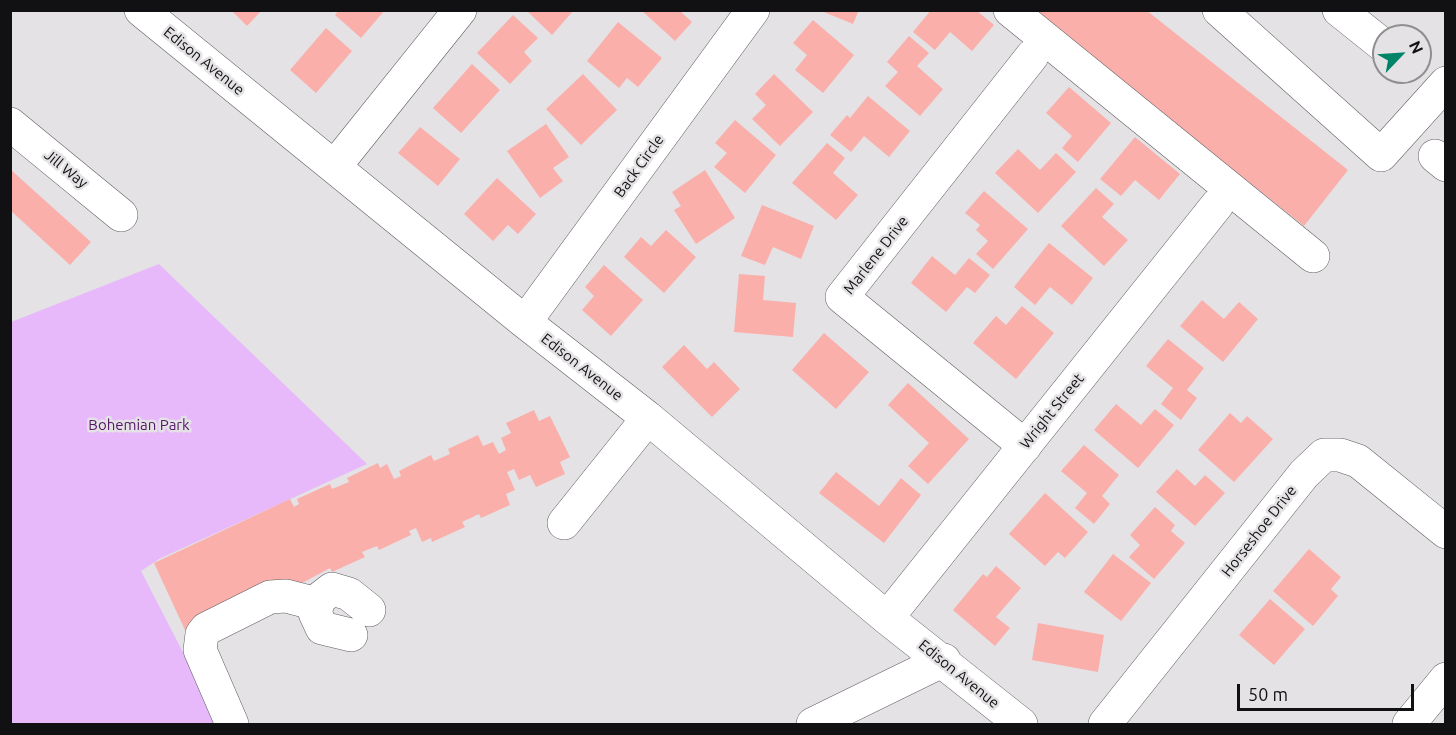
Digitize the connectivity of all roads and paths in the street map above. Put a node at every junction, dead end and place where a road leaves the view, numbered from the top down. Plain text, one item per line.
1 (460, 10) edge
2 (753, 10) edge
3 (1010, 10) edge
4 (1219, 10) edge
5 (1339, 10) edge
6 (151, 13) edge
7 (1372, 36) edge
8 (1032, 56) dead end
9 (1435, 82) edge
10 (10, 124) edge
11 (335, 166) junction
12 (1217, 205) dead end
13 (121, 214) dead end
14 (1313, 256) dead end
15 (525, 322) junction
16 (648, 418) junction
17 (1025, 446) junction
18 (564, 523) dead end
19 (1446, 531) edge
20 (888, 618) junction
21 (360, 622) dead end
22 (944, 660) junction
23 (1446, 679) edge
24 (822, 723) edge
25 (232, 724) edge
26 (1021, 724) edge
27 (1105, 724) edge
28 (1409, 724) edge

1 - 11 street
2 - 15 street, Back Circle
3 - 14 street
4 - 9 street
5 - 7 street
6 - 11 street, Edison Avenue
8 - 17 street, Marlene Drive
10 - 13 street, Jill Way
11 - 15 street, Edison Avenue
12 - 17 street, Wright Street
15 - 16 street, Edison Avenue
16 - 18 street
16 - 20 street, Edison Avenue
17 - 20 street, Wright Street
19 - 27 street, Horseshoe Drive
20 - 22 street, Edison Avenue
21 - 25 street
22 - 24 street
22 - 26 street, Edison Avenue
23 - 28 street

